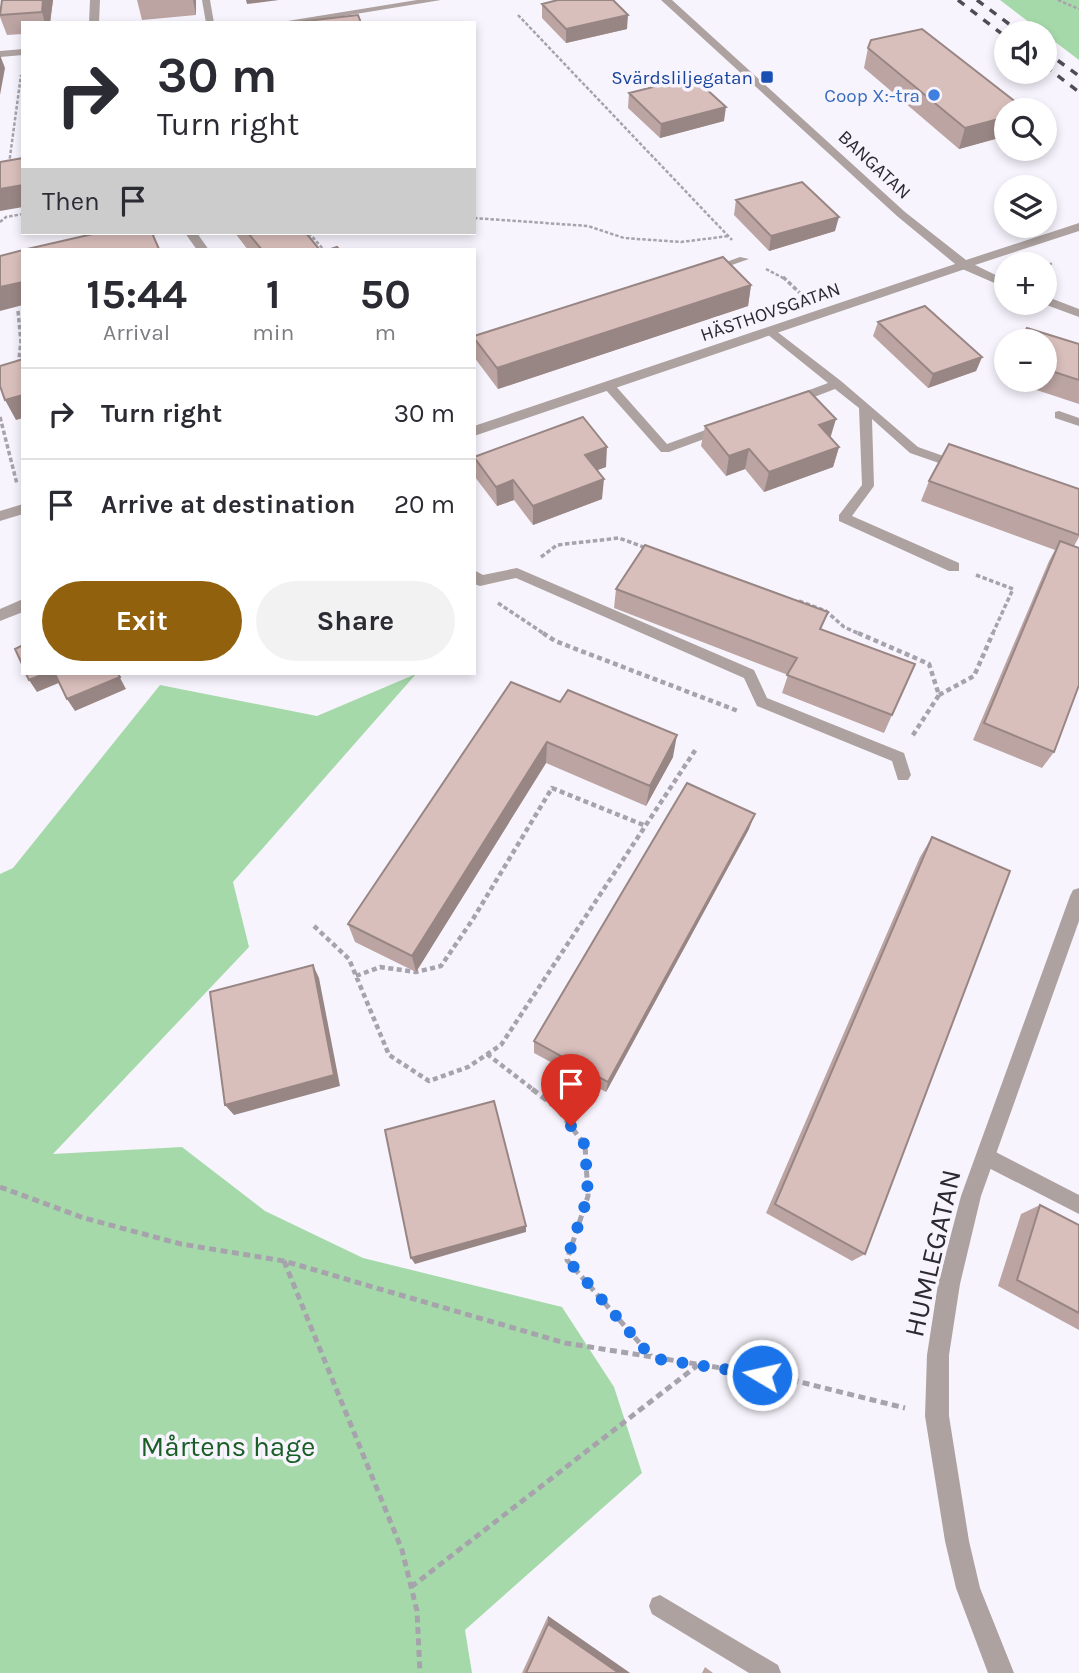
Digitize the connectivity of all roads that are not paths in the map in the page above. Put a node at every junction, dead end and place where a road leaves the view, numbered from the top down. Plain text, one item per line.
1 (95, 0) edge
2 (206, 0) edge
3 (436, 0) edge
4 (666, 0) edge
5 (94, 21) edge
6 (210, 21) edge
7 (294, 21) edge
8 (21, 52) edge
9 (0, 54) edge
10 (1079, 227) edge
11 (744, 259) road end
12 (964, 265) junction
13 (691, 276) edge
14 (994, 279) edge
15 (1057, 305) edge
16 (1079, 313) edge
17 (771, 331) junction
18 (837, 384) junction
19 (609, 386) junction
20 (776, 407) edge
21 (864, 407) junction
22 (1059, 415) dead end
23 (739, 421) edge
24 (1079, 422) edge
25 (476, 430) edge
26 (978, 472) edge
27 (21, 510) edge
28 (0, 516) edge
29 (954, 567) road end
30 (476, 577) edge
31 (21, 607) edge
32 (0, 615) edge
33 (903, 775) dead end
34 (1079, 896) edge
35 (986, 1156) junction
36 (1079, 1205) edge
37 (660, 1606) dead end
38 (770, 1673) edge
39 (1001, 1673) edge

1 - 5 street
2 - 6 lane
3 - 7 street
4 - 12 street, BANGATAN
8 - 9 street
10 - 12 street, HÄSTHOVSGATAN
11 - 13 lane
12 - 14 street, BANGATAN
12 - 17 street, HÄSTHOVSGATAN
15 - 16 street
17 - 18 lane
17 - 19 street, HÄSTHOVSGATAN
18 - 20 lane
18 - 21 lane
19 - 23 lane
19 - 25 street, HÄSTHOVSGATAN
21 - 26 lane
21 - 29 lane
22 - 24 lane
27 - 28 lane
30 - 33 lane
31 - 32 street
34 - 35 street, HUMLEGATAN
35 - 36 lane
35 - 39 street, HUMLEGATAN
37 - 38 lane

